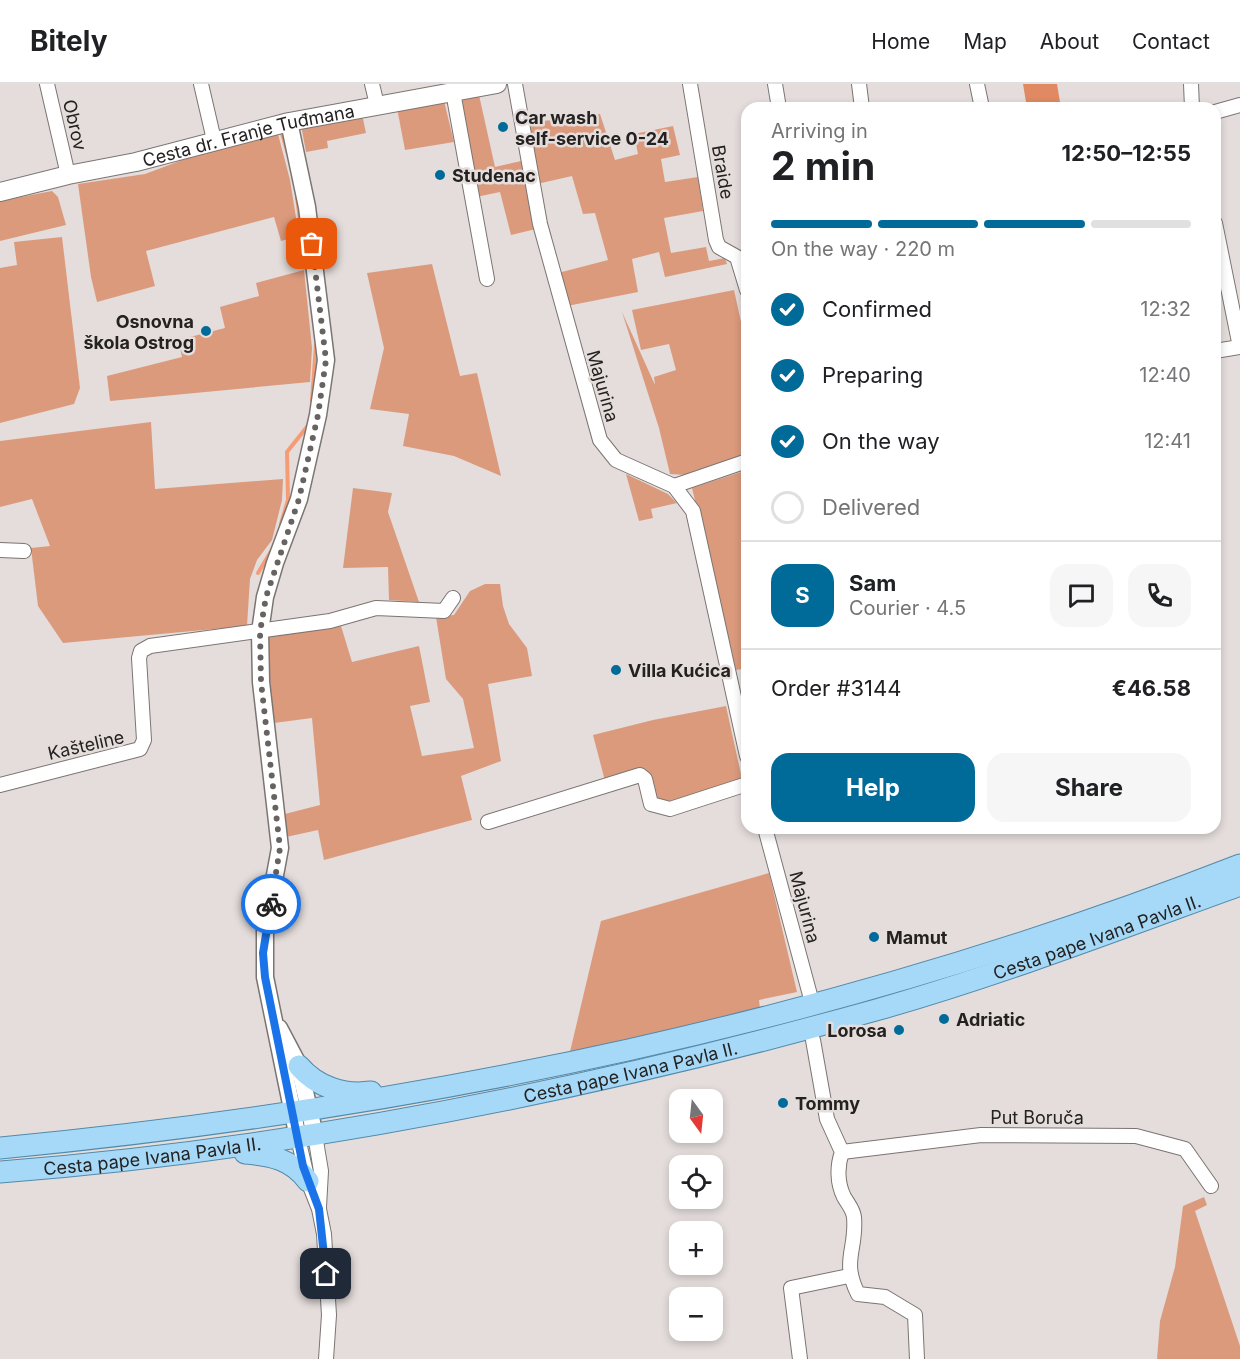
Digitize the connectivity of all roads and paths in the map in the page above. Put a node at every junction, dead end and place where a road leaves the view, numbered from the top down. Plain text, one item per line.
1 (47, 84) edge
2 (201, 84) edge
3 (372, 84) edge
4 (497, 84) edge
5 (515, 84) edge
6 (690, 84) edge
7 (775, 84) edge
8 (859, 84) edge
9 (977, 84) edge
10 (1191, 84) edge
11 (453, 92) junction
12 (778, 102) edge
13 (861, 102) edge
14 (981, 102) edge
15 (1192, 102) edge
16 (377, 105) junction
17 (1240, 105) edge
18 (1221, 110) edge
19 (289, 122) junction
20 (214, 140) junction
21 (68, 175) junction
22 (0, 192) edge
23 (1221, 253) edge
24 (741, 270) edge
25 (487, 279) dead end
26 (1240, 347) edge
27 (1221, 350) edge
28 (741, 462) edge
29 (674, 486) junction
30 (0, 550) edge
31 (24, 550) dead end
32 (453, 598) dead end
33 (260, 632) junction
34 (741, 729) edge
35 (0, 785) edge
36 (741, 786) edge
37 (488, 822) dead end
38 (767, 834) edge
39 (1240, 865) edge
40 (1240, 885) edge
41 (810, 995) dead end
42 (275, 1022) junction
43 (813, 1040) dead end
44 (299, 1066) junction
45 (411, 1095) junction
46 (302, 1113) junction
47 (306, 1136) junction
48 (0, 1148) edge
49 (224, 1148) junction
50 (842, 1152) junction
51 (0, 1172) edge
52 (308, 1181) junction
53 (1211, 1186) dead end
54 (319, 1209) junction
55 (849, 1276) junction
56 (326, 1359) edge
57 (800, 1359) edge
58 (917, 1359) edge

1 - 21 street, Obrov
2 - 20 street
3 - 16 street
4 - 11 main road, Cesta dr. Franje Tuđmana
5 - 29 street, Majurina
6 - 24 street, Braide
7 - 12 street
8 - 13 street
9 - 14 street
10 - 15 street
11 - 16 main road, Cesta dr. Franje Tuđmana
11 - 25 street
16 - 19 main road, Cesta dr. Franje Tuđmana
17 - 18 street
19 - 20 main road, Cesta dr. Franje Tuđmana
19 - 33 street
20 - 21 main road, Cesta dr. Franje Tuđmana
21 - 22 main road, Cesta dr. Franje Tuđmana
23 - 26 street
26 - 27 street
28 - 29 street
29 - 34 street, Majurina
30 - 31 street
32 - 33 street
33 - 35 street, Kašteline
33 - 42 street
36 - 37 street
38 - 41 street, Majurina
39 - 45 main road, Cesta pape Ivana Pavla II.
40 - 47 main road, Cesta pape Ivana Pavla II.
42 - 44 street
42 - 46 street
43 - 50 street
44 - 45 main road
44 - 46 street
45 - 46 main road, Cesta pape Ivana Pavla II.
46 - 47 street
46 - 48 main road, Cesta pape Ivana Pavla II.
47 - 49 main road, Cesta pape Ivana Pavla II.
47 - 52 street
47 - 54 street
49 - 51 main road, Cesta pape Ivana Pavla II.
49 - 52 main road
50 - 53 street, Put Boruča
50 - 55 street
52 - 54 street
54 - 56 street
55 - 57 street
55 - 58 street

